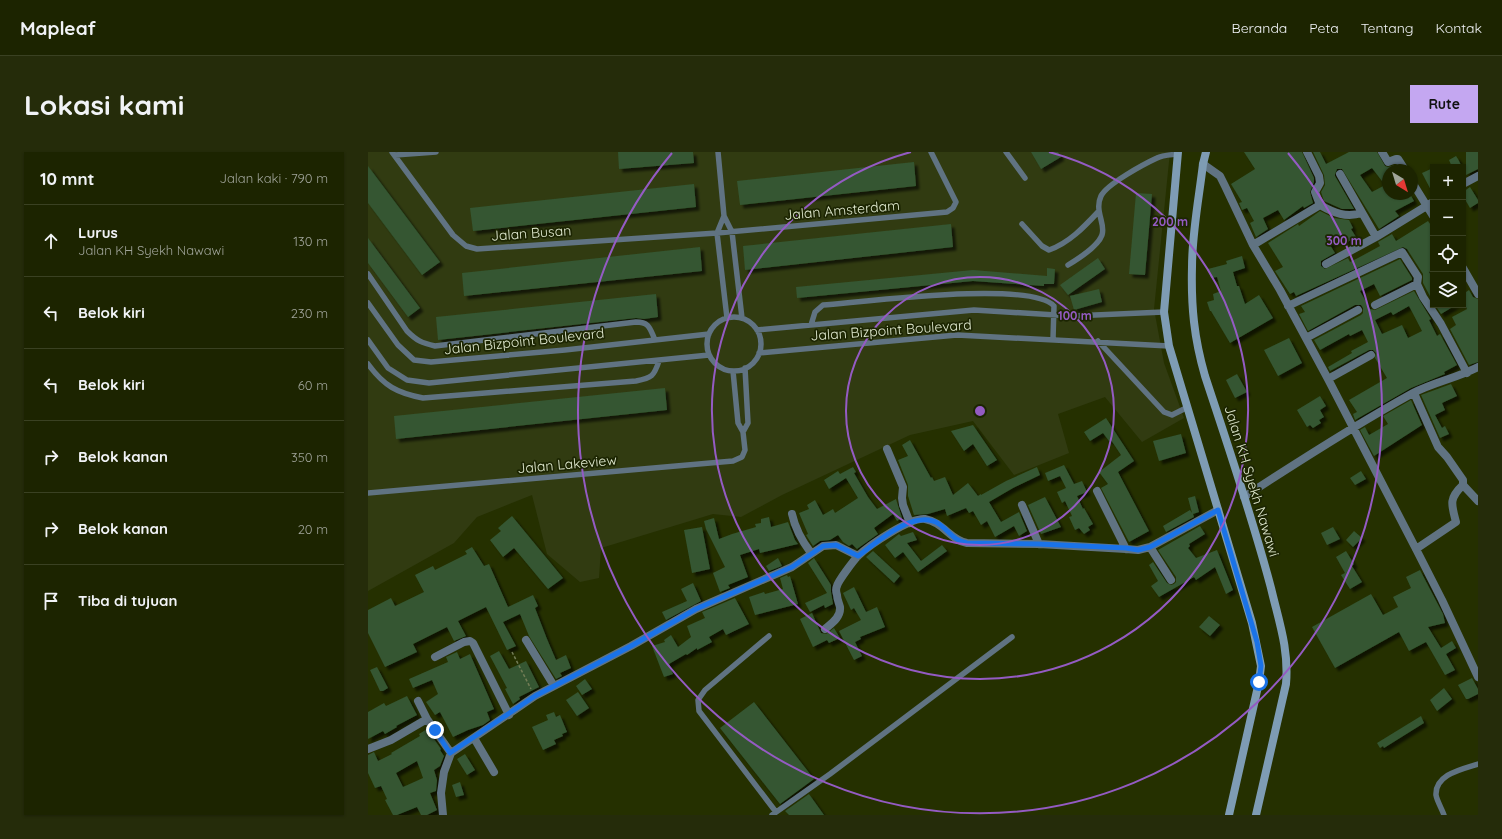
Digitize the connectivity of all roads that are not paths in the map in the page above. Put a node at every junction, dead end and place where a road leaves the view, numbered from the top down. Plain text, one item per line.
1 (436, 152) edge
2 (718, 152) edge
3 (931, 152) edge
4 (1006, 152) edge
5 (1206, 152) edge
6 (1306, 152) edge
7 (1382, 152) edge
8 (1178, 153) edge
9 (394, 154) edge
10 (1203, 164) junction
11 (1401, 164) edge
12 (1340, 174) dead end
13 (1478, 176) edge
14 (1025, 178) dead end
15 (1466, 182) edge
16 (1418, 189) edge
17 (1430, 204) edge
18 (1320, 205) junction
19 (1098, 212) junction
20 (1362, 213) junction
21 (724, 216) junction
22 (1022, 224) dead end
23 (732, 232) junction
24 (717, 233) junction
25 (1376, 237) junction
26 (1253, 245) junction
27 (1326, 264) dead end
28 (1068, 265) dead end
29 (1465, 272) edge
30 (368, 274) edge
31 (1417, 284) junction
32 (1478, 294) edge
33 (368, 303) edge
34 (1375, 305) dead end
35 (1288, 306) junction
36 (1358, 310) dead end
37 (1164, 312) junction
38 (1055, 315) junction
39 (727, 318) junction
40 (742, 318) junction
41 (811, 325) junction
42 (757, 330) junction
43 (709, 334) junction
44 (1306, 338) junction
45 (1053, 339) junction
46 (368, 340) edge
47 (655, 340) junction
48 (1098, 341) junction
49 (1169, 346) junction
50 (759, 353) junction
51 (709, 355) junction
52 (1371, 355) dead end
53 (658, 360) junction
54 (368, 364) edge
55 (1478, 367) edge
56 (745, 368) junction
57 (733, 371) junction
58 (1467, 373) junction
59 (1328, 379) junction
60 (1414, 393) junction
61 (1188, 407) junction
62 (1354, 428) junction
63 (743, 432) junction
64 (887, 449) dead end
65 (1463, 485) junction
66 (1097, 491) dead end
67 (368, 493) edge
68 (1244, 497) junction
69 (1478, 500) edge
70 (1022, 505) dead end
71 (1218, 510) junction
72 (792, 514) dead end
73 (910, 523) junction
74 (1038, 544) junction
75 (1150, 547) junction
76 (1126, 548) junction
77 (1416, 549) junction
78 (811, 553) junction
79 (858, 556) junction
80 (1171, 580) dead end
81 (825, 629) dead end
82 (769, 636) dead end
83 (1012, 636) dead end
84 (526, 640) dead end
85 (435, 657) dead end
86 (1478, 675) edge
87 (554, 686) junction
88 (418, 700) dead end
89 (509, 715) junction
90 (428, 719) junction
91 (474, 738) junction
92 (368, 749) edge
93 (450, 753) junction
94 (1478, 764) edge
95 (494, 772) dead end
96 (774, 814) edge
97 (443, 815) edge
98 (1228, 815) edge
99 (1256, 815) edge
100 (1444, 815) edge

1 - 9 lane
2 - 21 lane
3 - 23 lane, Jalan Amsterdam
4 - 14 lane
5 - 10 main road, Jalan KH Syekh Nawawi
6 - 18 street
7 - 11 street
8 - 19 lane
8 - 37 main road
9 - 24 lane, Jalan Busan
10 - 26 street
10 - 68 main road, Jalan KH Syekh Nawawi
12 - 20 street
13 - 15 street
16 - 17 street
17 - 25 street
18 - 20 street
18 - 26 street
19 - 22 lane
19 - 28 lane
20 - 25 street
21 - 23 lane
21 - 24 lane
23 - 24 lane, Jalan Busan
23 - 40 lane
24 - 39 lane
25 - 27 street
26 - 35 street
29 - 32 street
30 - 47 lane
31 - 34 street
31 - 35 street
31 - 58 street
33 - 47 lane, Jalan Bizpoint Boulevard
35 - 44 street
36 - 44 street
37 - 38 lane, Jalan Bizpoint Boulevard
37 - 49 main road
38 - 41 lane, Jalan Bizpoint Boulevard
38 - 41 lane
38 - 45 lane
39 - 40 lane
39 - 43 lane
40 - 42 lane
41 - 42 lane, Jalan Bizpoint Boulevard
42 - 50 lane
43 - 47 lane, Jalan Bizpoint Boulevard
43 - 51 lane
44 - 59 street
45 - 48 lane, Jalan Bizpoint Boulevard
45 - 50 lane, Jalan Bizpoint Boulevard
46 - 53 lane
48 - 49 lane, Jalan Bizpoint Boulevard
48 - 61 lane
49 - 61 main road
50 - 56 lane
51 - 53 lane
51 - 57 lane
52 - 59 street
53 - 54 lane
55 - 58 street
56 - 57 lane
56 - 63 lane
57 - 63 lane
58 - 60 street
59 - 62 street
60 - 62 street
60 - 65 street
61 - 71 main road
62 - 68 street
62 - 77 street
63 - 67 lane, Jalan Lakeview
64 - 73 street
65 - 69 street
65 - 77 street
66 - 76 street
68 - 99 main road, Jalan KH Syekh Nawawi
70 - 74 street
71 - 75 street
71 - 98 main road
72 - 78 street
73 - 74 street
73 - 79 street
74 - 76 street
75 - 76 street
75 - 80 street
77 - 86 street
78 - 79 street
78 - 87 street
79 - 81 street
82 - 96 lane
83 - 96 lane
84 - 87 street
85 - 89 street
87 - 89 street
88 - 90 street
89 - 91 street
90 - 92 street
90 - 93 street
91 - 93 street
91 - 95 street
93 - 97 street
94 - 100 lane

